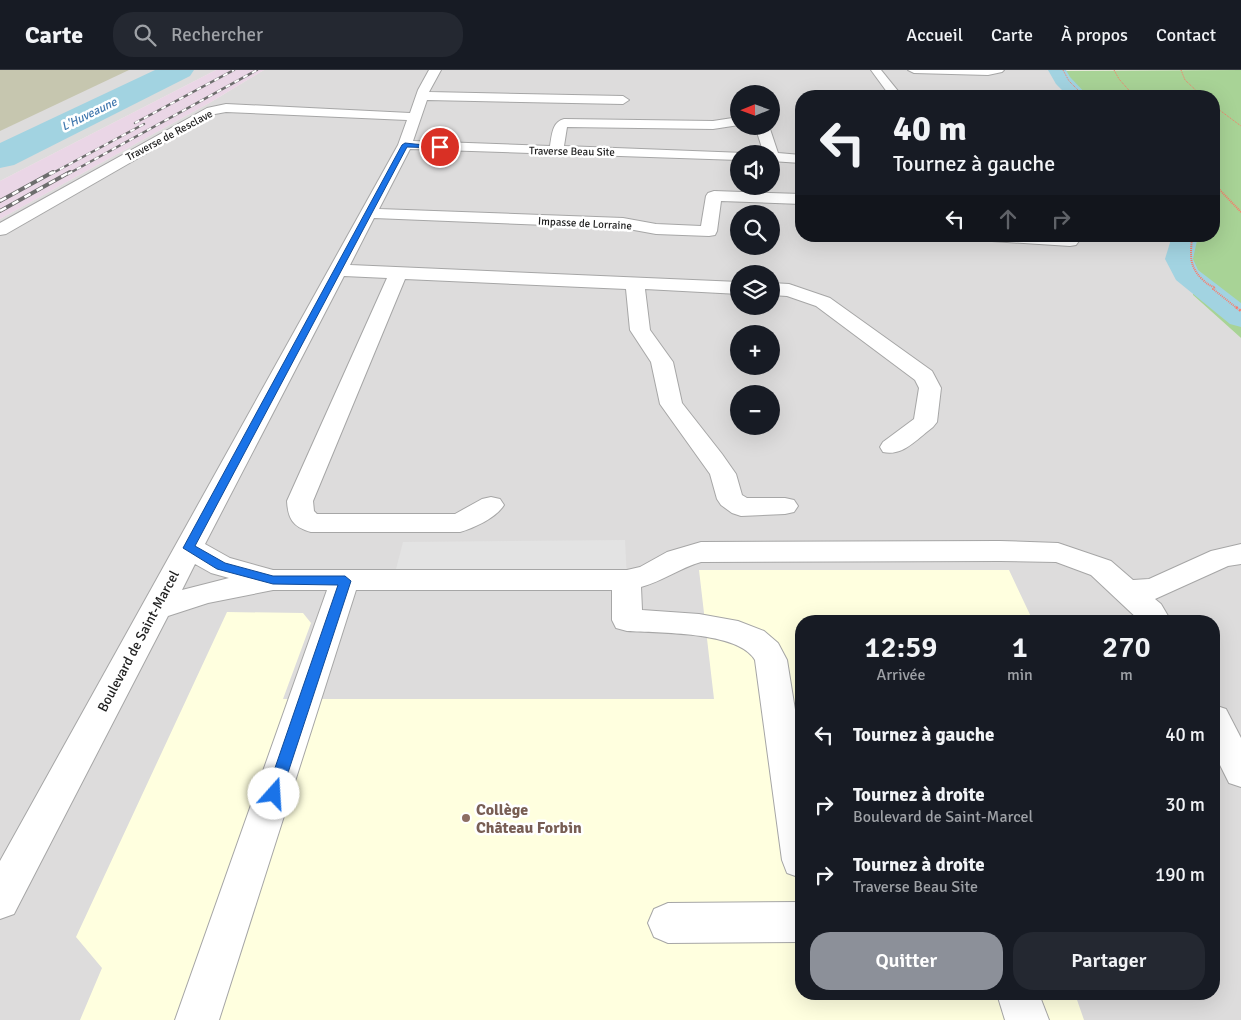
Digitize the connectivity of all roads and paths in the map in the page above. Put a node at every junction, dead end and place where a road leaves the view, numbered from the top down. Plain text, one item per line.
1 (435, 70) edge
2 (874, 70) edge
3 (914, 70) edge
4 (998, 70) edge
5 (1063, 70) edge
6 (1114, 70) edge
7 (1182, 70) edge
8 (891, 90) edge
9 (1078, 90) edge
10 (1129, 90) edge
11 (1196, 90) edge
12 (422, 96) junction
13 (623, 100) dead end
14 (1220, 110) edge
15 (415, 117) junction
16 (730, 123) edge
17 (1241, 126) edge
18 (405, 145) junction
19 (556, 151) junction
20 (730, 156) edge
21 (780, 157) edge
22 (795, 158) edge
23 (1220, 190) edge
24 (795, 199) edge
25 (1241, 212) edge
26 (368, 213) junction
27 (0, 230) edge
28 (1191, 242) edge
29 (337, 270) junction
30 (399, 272) junction
31 (635, 283) junction
32 (730, 288) edge
33 (780, 290) edge
34 (1241, 311) edge
35 (892, 447) dead end
36 (491, 505) dead end
37 (785, 506) dead end
38 (188, 548) junction
39 (1241, 554) edge
40 (273, 580) junction
41 (627, 580) junction
42 (345, 581) junction
43 (1126, 591) junction
44 (155, 609) junction
45 (1152, 615) edge
46 (1220, 731) edge
47 (1241, 772) edge
48 (795, 820) edge
49 (0, 900) edge
50 (795, 922) edge
51 (668, 923) dead end
52 (1020, 1000) edge
53 (197, 1020) edge
54 (1027, 1020) edge

1 - 12 street, Boulevard de Saint-Marcel
2 - 8 street
3 - 4 street
5 - 9 path
6 - 10 path
7 - 11 path
12 - 13 street
12 - 15 street, Boulevard de Saint-Marcel
14 - 17 path
15 - 18 street, Boulevard de Saint-Marcel
15 - 27 street, Traverse de Resclave
16 - 19 street
18 - 19 street, Traverse Beau Site
18 - 26 street, Boulevard de Saint-Marcel
19 - 20 street, Traverse Beau Site
21 - 22 street
23 - 25 path
24 - 26 street, Impasse de Lorraine
26 - 29 street, Boulevard de Saint-Marcel
28 - 34 path
29 - 30 street
29 - 38 street, Boulevard de Saint-Marcel
30 - 31 street
30 - 36 street
31 - 32 street
31 - 37 street
33 - 35 street
38 - 40 street
38 - 44 street, Boulevard de Saint-Marcel
39 - 43 street
40 - 42 street
40 - 44 street
41 - 42 street
41 - 43 street
41 - 48 street
42 - 53 street
43 - 45 street
44 - 49 street, Boulevard de Saint-Marcel
46 - 47 street
50 - 51 street
52 - 54 street

